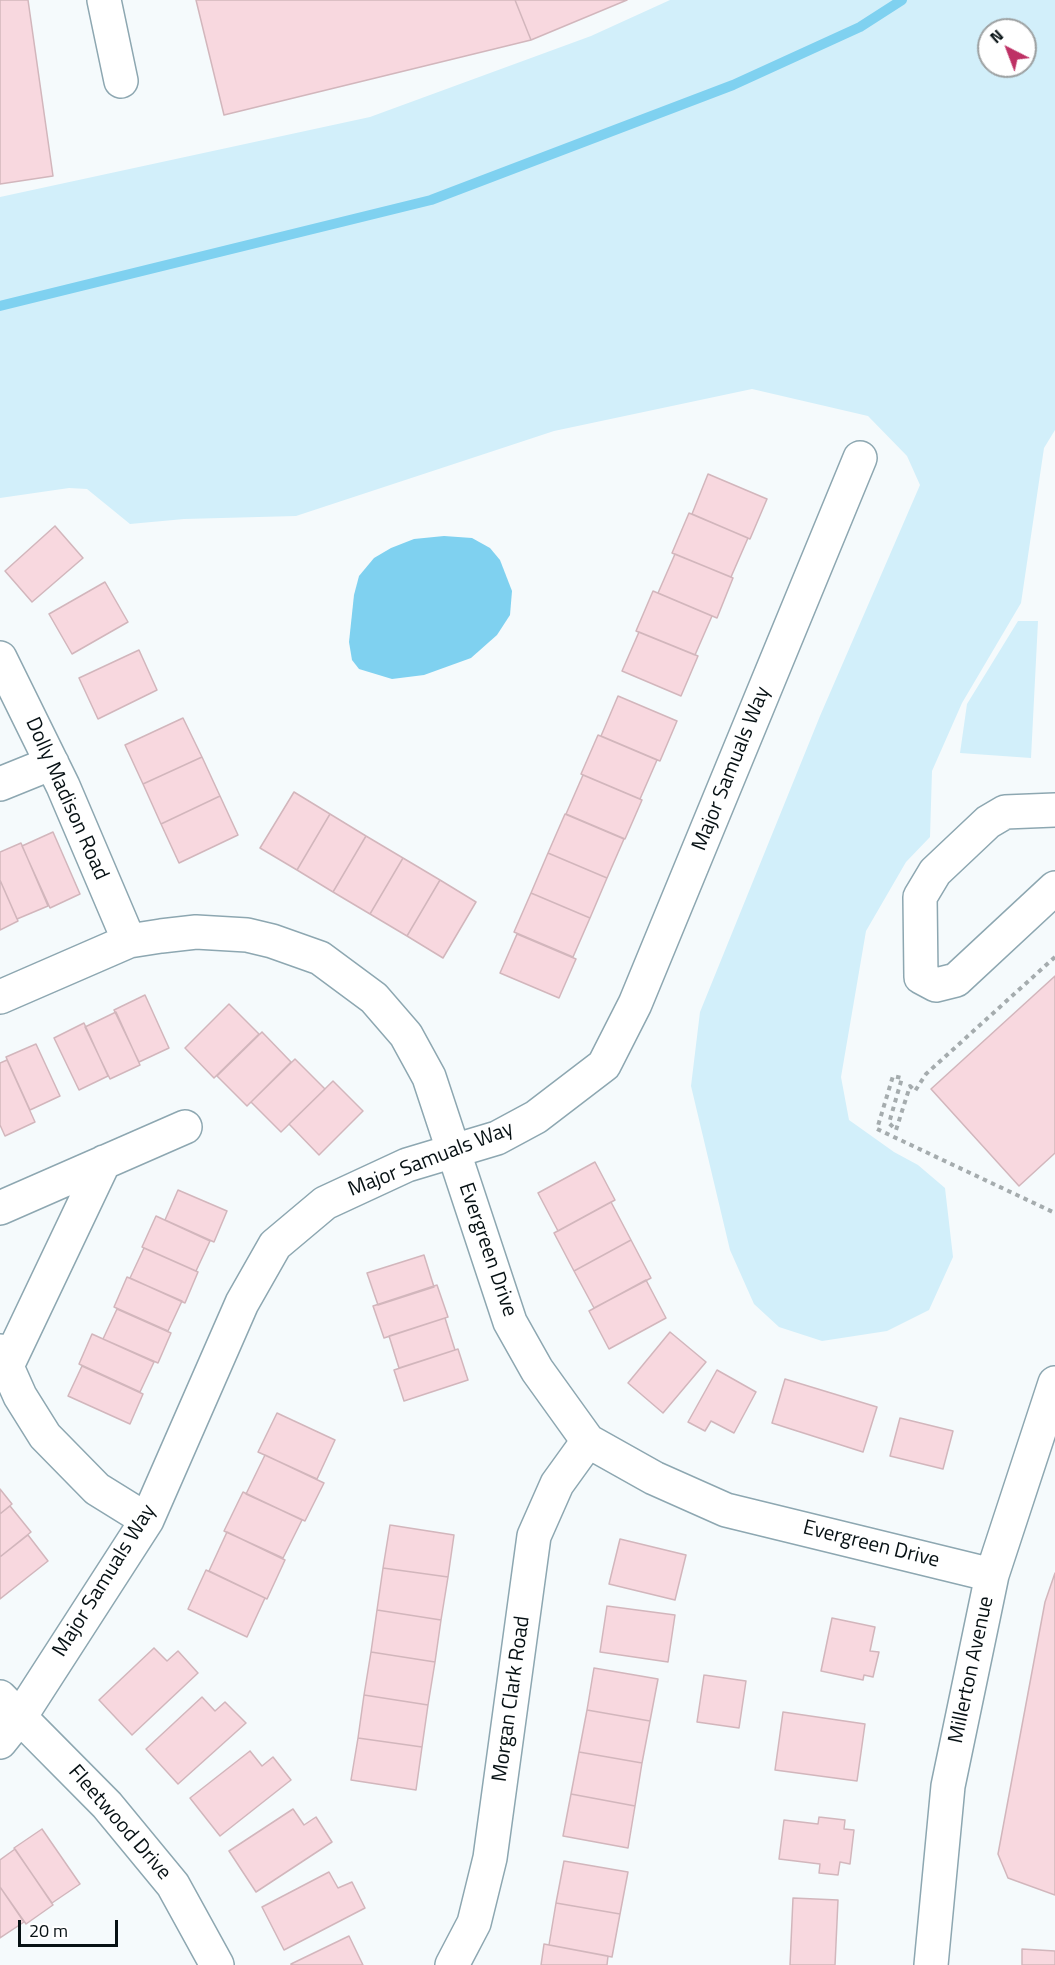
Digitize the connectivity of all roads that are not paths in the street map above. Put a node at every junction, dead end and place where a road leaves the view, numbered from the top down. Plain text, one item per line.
1 (105, 0) edge
2 (121, 81) dead end
3 (860, 458) dead end
4 (0, 658) edge
5 (52, 763) junction
6 (0, 784) edge
7 (1055, 810) edge
8 (1055, 888) edge
9 (129, 941) junction
10 (0, 997) edge
11 (185, 1127) dead end
12 (453, 1151) junction
13 (104, 1162) junction
14 (0, 1208) edge
15 (3, 1359) edge
16 (1055, 1383) edge
17 (588, 1441) junction
18 (147, 1520) junction
19 (992, 1575) junction
20 (10, 1707) edge
21 (0, 1742) edge
22 (217, 1965) edge
23 (452, 1965) edge
24 (931, 1965) edge

1 - 2 street
3 - 12 street, Major Samuals Way
4 - 5 street, Dolly Madison Road
5 - 6 street
5 - 9 street, Dolly Madison Road
7 - 8 street
9 - 10 street, Evergreen Drive
9 - 12 street, Evergreen Drive
11 - 13 street
12 - 17 street, Evergreen Drive
12 - 18 street, Major Samuals Way
13 - 14 street
13 - 15 street
15 - 18 street
16 - 19 street, Millerton Avenue
17 - 19 street, Evergreen Drive
17 - 23 street, Morgan Clark Road
18 - 20 street, Major Samuals Way
19 - 24 street, Millerton Avenue
20 - 21 street, Major Samuals Way
20 - 22 street, Fleetwood Drive

